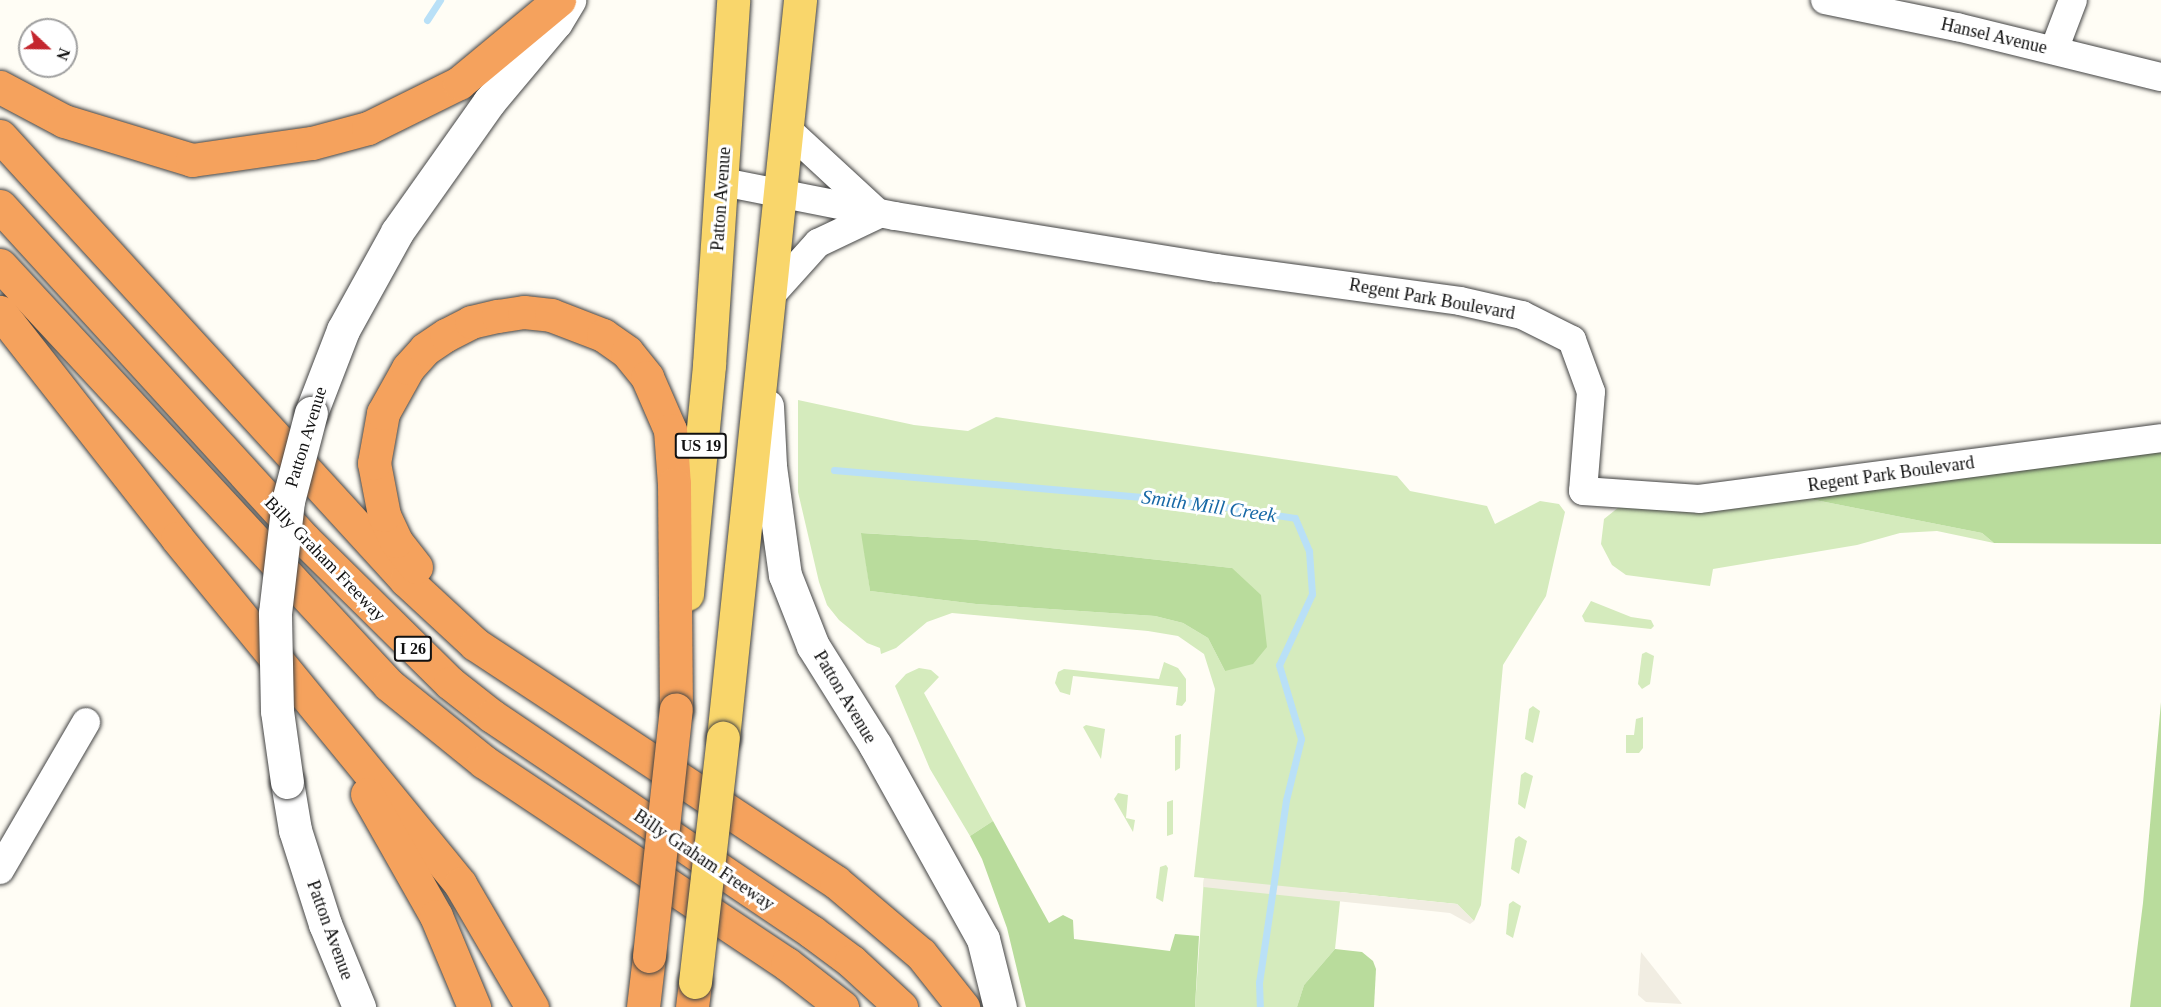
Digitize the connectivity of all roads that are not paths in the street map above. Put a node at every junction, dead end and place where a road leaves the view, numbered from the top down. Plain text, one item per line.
1 (559, 0) edge
2 (569, 0) edge
3 (733, 0) edge
4 (800, 0) edge
5 (1826, 0) edge
6 (2073, 0) edge
7 (2054, 50) junction
8 (2161, 77) edge
9 (0, 87) edge
10 (788, 130) junction
11 (0, 136) edge
12 (723, 182) junction
13 (781, 195) junction
14 (0, 206) edge
15 (879, 214) junction
16 (0, 265) edge
17 (772, 294) junction
18 (0, 312) edge
19 (765, 363) junction
20 (2161, 438) edge
21 (506, 662) junction
22 (676, 709) junction
23 (86, 722) dead end
24 (360, 763) junction
25 (0, 870) edge
26 (694, 998) edge
27 (359, 1007) edge
28 (474, 1007) edge
29 (532, 1007) edge
30 (643, 1007) edge
31 (843, 1007) edge
32 (901, 1007) edge
33 (963, 1007) edge
34 (1000, 1007) edge

1 - 9 highway
2 - 27 street, Patton Avenue, bridge
3 - 12 main road, Patton Avenue / US 19
4 - 10 main road, Patton Avenue / US 19
5 - 7 street, Hansel Avenue
6 - 7 street
7 - 8 street, Hansel Avenue
10 - 13 main road, Patton Avenue / US 19
10 - 15 street
11 - 21 highway
12 - 13 street, Regent Park Boulevard
12 - 22 main road, Patton Avenue / US 19
13 - 15 street, Regent Park Boulevard
13 - 17 main road, Patton Avenue / US 19
14 - 32 highway, Billy Graham Freeway / I 26
15 - 17 street
15 - 20 street, Regent Park Boulevard
16 - 31 highway
17 - 19 main road, Patton Avenue / US 19
18 - 24 highway
19 - 26 main road, Patton Avenue / US 19, bridge
19 - 34 street, Patton Avenue
21 - 22 highway
21 - 33 highway
22 - 30 highway, Patton Avenue / US 19, bridge
23 - 25 street
24 - 28 highway
24 - 29 highway

